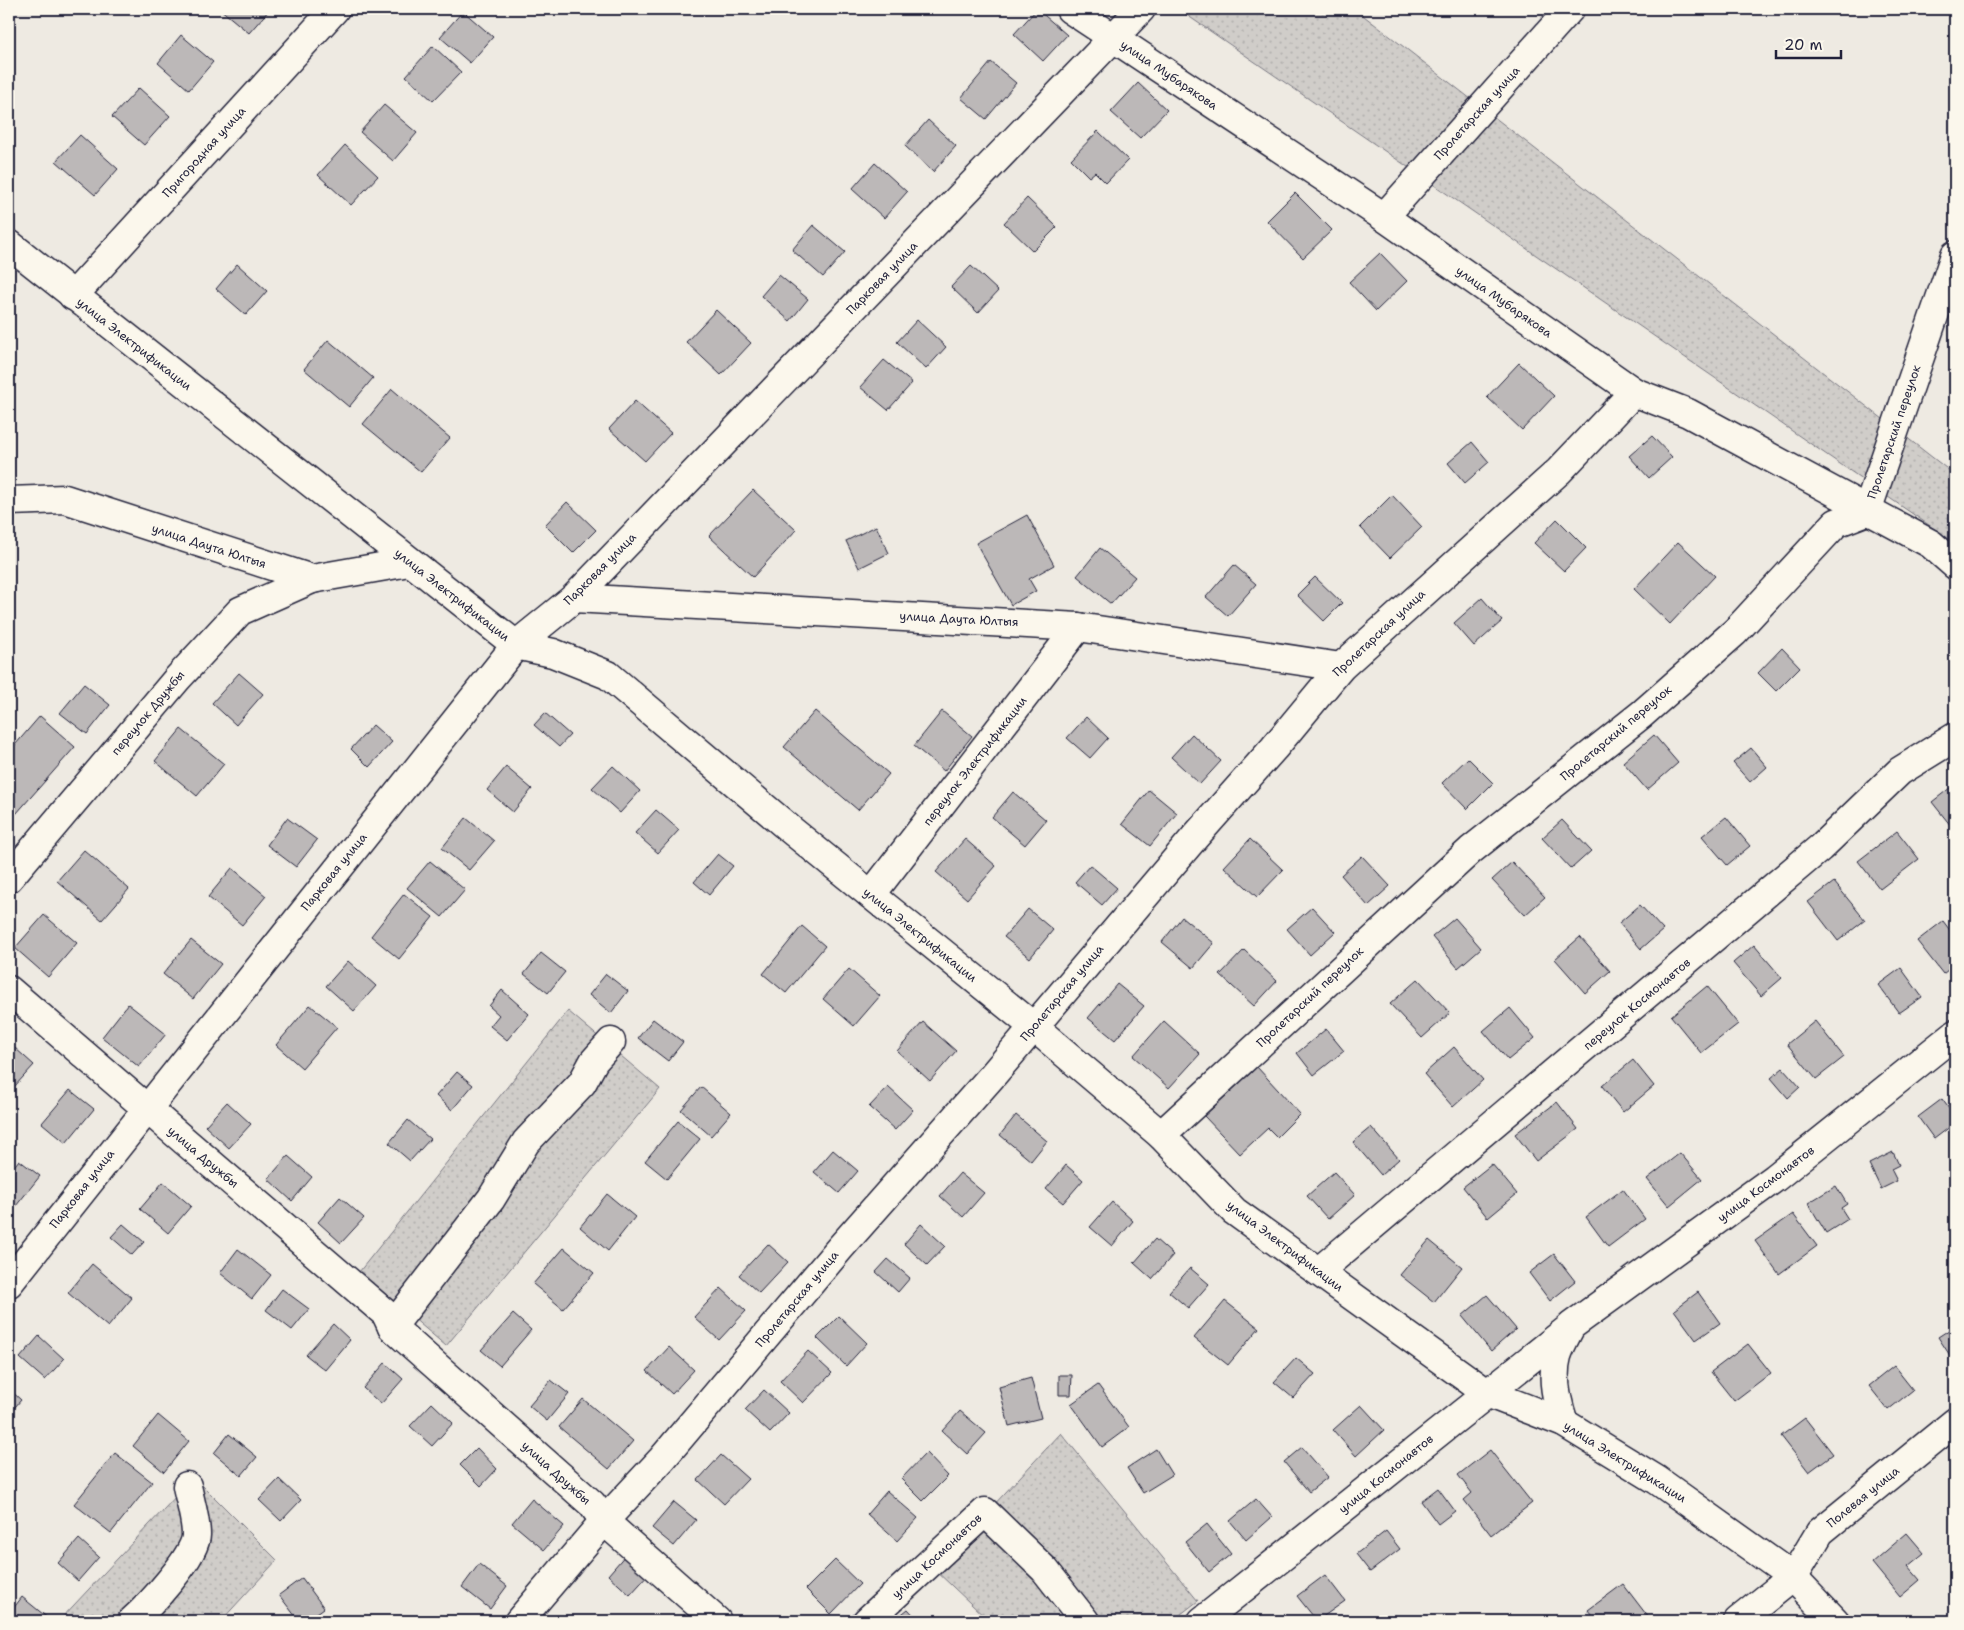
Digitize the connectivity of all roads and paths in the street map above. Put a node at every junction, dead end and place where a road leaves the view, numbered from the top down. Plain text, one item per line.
1 (335, 9) edge
2 (1070, 9) edge
3 (1141, 9) edge
4 (1570, 9) edge
5 (1114, 38) junction
6 (1384, 217) junction
7 (9, 244) edge
8 (1955, 255) edge
9 (72, 296) junction
10 (1634, 392) junction
11 (9, 501) edge
12 (1867, 510) junction
13 (409, 562) junction
14 (1955, 564) edge
15 (312, 579) junction
16 (574, 598) junction
17 (1078, 627) junction
18 (516, 645) junction
19 (1340, 667) junction
20 (1955, 737) edge
21 (9, 878) edge
22 (871, 895) junction
23 (9, 990) edge
24 (1034, 1027) junction
25 (1955, 1034) edge
26 (611, 1042) dead end
27 (146, 1109) junction
28 (1161, 1135) junction
29 (1318, 1272) junction
30 (9, 1283) edge
31 (1571, 1326) junction
32 (392, 1327) junction
33 (1487, 1393) junction
34 (1955, 1422) edge
35 (1564, 1423) junction
36 (187, 1486) dead end
37 (604, 1521) junction
38 (1793, 1577) junction
39 (132, 1621) edge
40 (519, 1621) edge
41 (717, 1621) edge
42 (867, 1621) edge
43 (1084, 1621) edge
44 (1202, 1621) edge
45 (1738, 1621) edge
46 (1835, 1621) edge

1 - 9 street, Пригородная улица
2 - 5 street, улица Мубарякова
3 - 5 street, Парковая улица
4 - 6 street, Пролетарская улица
5 - 6 street, улица Мубарякова
5 - 16 street, Парковая улица
6 - 10 street, улица Мубарякова
7 - 9 street, улица Электрификации
8 - 12 street, Пролетарский переулок
9 - 13 street, улица Электрификации
10 - 12 street, улица Мубарякова
10 - 19 street, Пролетарская улица
11 - 15 street, улица Даута Юлтыя
12 - 14 street, улица Мубарякова
12 - 28 street, Пролетарский переулок
13 - 15 street, улица Даута Юлтыя
13 - 18 street, улица Электрификации
15 - 21 street, переулок Дружбы
16 - 17 street, улица Даута Юлтыя
16 - 18 street, Парковая улица
17 - 19 street, улица Даута Юлтыя
17 - 22 street, переулок Электрификации
18 - 22 street, улица Электрификации
18 - 27 street, Парковая улица
19 - 24 street, Пролетарская улица
20 - 29 street, переулок Космонавтов
22 - 24 street, улица Электрификации
23 - 27 street, улица Дружбы
24 - 28 street, улица Электрификации
24 - 37 street, Пролетарская улица
25 - 31 street, улица Космонавтов
26 - 32 street
27 - 30 street, Парковая улица
27 - 32 street, улица Дружбы
28 - 29 street, улица Электрификации
29 - 33 street, улица Электрификации
31 - 33 street, улица Космонавтов
31 - 35 street, улица Космонавтов
32 - 37 street, улица Дружбы
33 - 35 street, улица Электрификации
33 - 44 street, улица Космонавтов
34 - 38 street, Полевая улица
35 - 38 street, улица Электрификации
36 - 39 street
37 - 40 street, Пролетарская улица
37 - 41 street, улица Дружбы
38 - 45 street, Полевая улица
38 - 46 street, улица Электрификации
42 - 43 street, улица Космонавтов

